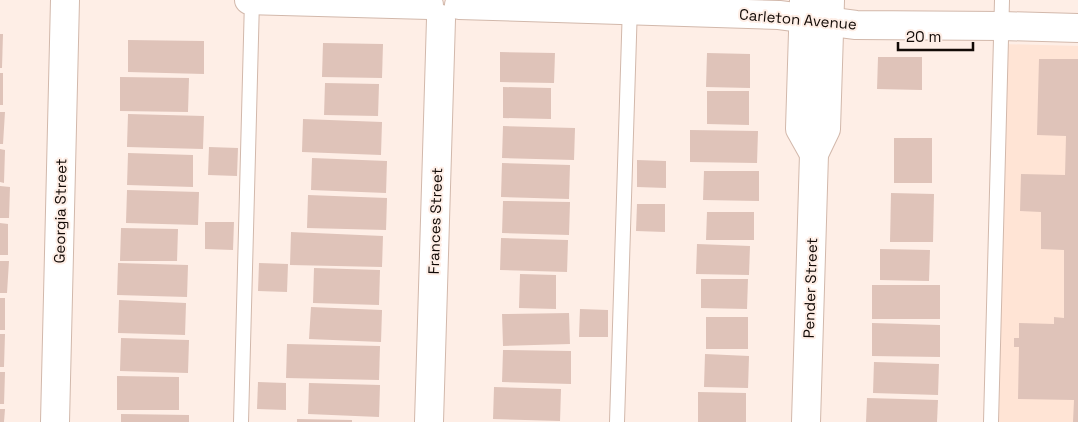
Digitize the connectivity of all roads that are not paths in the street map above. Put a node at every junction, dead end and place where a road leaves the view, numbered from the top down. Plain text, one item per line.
1 (65, 0) edge
2 (251, 0) edge
3 (630, 5) edge
4 (443, 6) edge
5 (803, 10) edge
6 (830, 11) edge
7 (1002, 13) edge
8 (1078, 28) edge
9 (814, 154) junction
10 (55, 422) edge
11 (241, 422) edge
12 (429, 422) edge
13 (617, 422) edge
14 (806, 422) edge
15 (991, 422) edge

1 - 10 street, Georgia Street
2 - 4 street, Carleton Avenue
2 - 11 lane
3 - 4 street, Carleton Avenue
3 - 5 street, Carleton Avenue
3 - 13 lane
4 - 12 street, Frances Street
5 - 6 street, Carleton Avenue
5 - 9 street
6 - 7 street, Carleton Avenue
6 - 9 street, Pender Street
7 - 8 street, Carleton Avenue
7 - 15 lane
9 - 14 street, Pender Street

